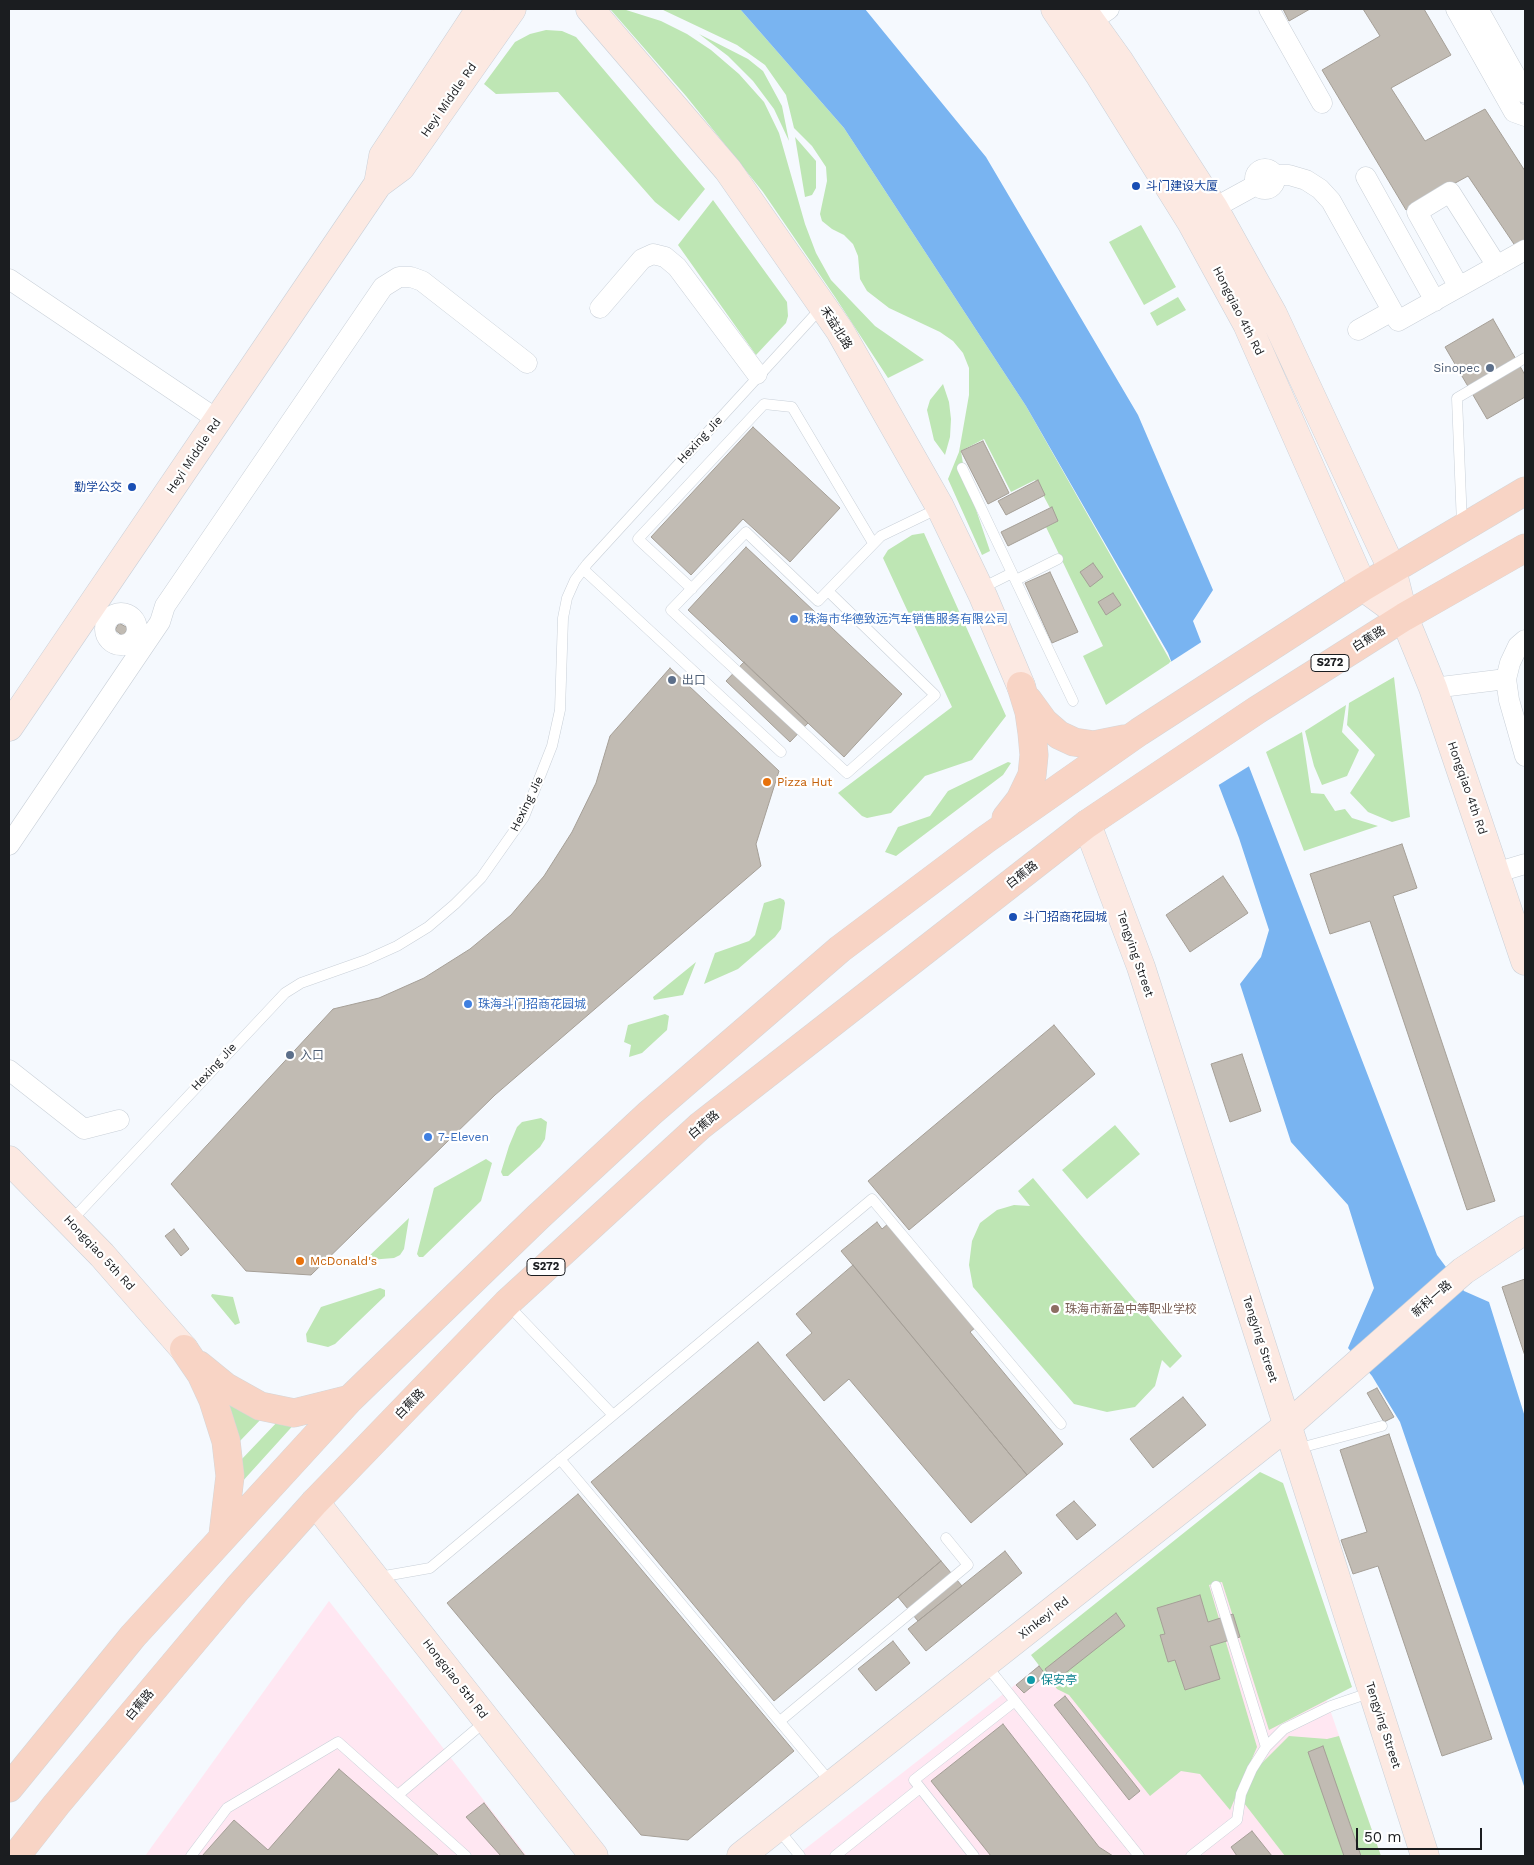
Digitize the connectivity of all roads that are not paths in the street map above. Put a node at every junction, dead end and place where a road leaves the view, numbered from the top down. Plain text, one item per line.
1 (480, 9) edge
2 (512, 9) edge
3 (590, 9) edge
4 (1054, 9) edge
5 (1269, 9) edge
6 (1456, 9) edge
7 (1478, 9) edge
8 (1089, 18) edge
9 (1525, 93) edge
10 (1322, 103) dead end
11 (1525, 116) edge
12 (1366, 177) dead end
13 (378, 184) junction
14 (1214, 208) junction
15 (1525, 250) edge
16 (1497, 266) junction
17 (9, 279) edge
18 (1459, 287) junction
19 (1435, 301) junction
20 (823, 306) junction
21 (600, 308) dead end
22 (1392, 311) junction
23 (1358, 330) dead end
24 (1525, 358) edge
25 (527, 364) dead end
26 (757, 374) dead end
27 (218, 420) junction
28 (962, 468) dead end
29 (1525, 491) edge
30 (940, 507) junction
31 (1462, 528) junction
32 (873, 543) junction
33 (1525, 548) edge
34 (1058, 559) dead end
35 (583, 569) junction
36 (1392, 569) junction
37 (1014, 576) junction
38 (1363, 587) junction
39 (692, 589) junction
40 (980, 589) junction
41 (828, 591) junction
42 (100, 613) junction
43 (1404, 617) junction
44 (1525, 640) edge
45 (139, 642) junction
46 (1506, 679) junction
47 (1021, 686) junction
48 (1433, 688) junction
49 (1073, 701) dead end
50 (9, 727) edge
51 (1139, 732) junction
52 (781, 752) dead end
53 (1525, 756) edge
54 (1087, 824) junction
55 (985, 840) junction
56 (9, 845) edge
57 (1525, 864) edge
58 (1495, 873) junction
59 (1525, 961) edge
60 (9, 1070) edge
61 (119, 1120) dead end
62 (9, 1160) edge
63 (70, 1222) junction
64 (1525, 1230) edge
65 (507, 1303) junction
66 (184, 1350) junction
67 (1345, 1375) joint
68 (350, 1399) junction
69 (612, 1414) junction
70 (1061, 1424) dead end
71 (1382, 1426) dead end
72 (1292, 1437) junction
73 (560, 1459) junction
74 (315, 1502) junction
75 (223, 1535) junction
76 (946, 1538) dead end
77 (375, 1578) junction
78 (1216, 1586) dead end
79 (985, 1664) junction
80 (1373, 1692) junction
81 (1015, 1701) junction
82 (487, 1720) junction
83 (780, 1721) junction
84 (1266, 1747) junction
85 (833, 1784) junction
86 (9, 1788) edge
87 (920, 1788) junction
88 (398, 1796) junction
89 (777, 1828) junction
90 (16, 1856) edge
91 (191, 1856) edge
92 (466, 1856) edge
93 (594, 1856) edge
94 (741, 1856) edge
95 (800, 1856) edge
96 (836, 1856) edge
97 (974, 1856) edge
98 (1139, 1856) edge
99 (1191, 1856) edge
100 (1425, 1856) edge

1 - 13 street, Heyi Middle Rd
2 - 13 street, Heyi Middle Rd
3 - 20 street, 禾益北路
4 - 8 street, Hongqiao 4th Rd
5 - 10 street
6 - 11 street
7 - 9 street
8 - 14 street, Hongqiao 4th Rd
8 - 38 street, Hongqiao 4th Rd
12 - 19 street
13 - 27 street, Heyi Middle Rd
14 - 22 street
14 - 36 street, Hongqiao 4th Rd
15 - 16 street
16 - 18 street
16 - 18 street
17 - 27 street
18 - 19 street
19 - 22 street
20 - 30 street, 禾益北路
20 - 35 lane, Hexing Jie
21 - 26 street
22 - 23 street
24 - 31 lane
25 - 45 street
27 - 42 street, Heyi Middle Rd
28 - 37 lane
29 - 31 main road
30 - 32 lane
30 - 40 street, 禾益北路
31 - 36 main road
32 - 39 lane
32 - 41 lane
33 - 43 main road, 白蕉路 / S272
34 - 37 lane
35 - 52 lane
35 - 63 lane, Hexing Jie
36 - 38 main road
36 - 43 street, Hongqiao 4th Rd
37 - 40 lane
37 - 49 lane
38 - 43 street
38 - 51 main road
39 - 41 lane
39 - 41 lane
40 - 47 street, 禾益北路
42 - 45 street
42 - 50 street, Heyi Middle Rd
43 - 48 street, Hongqiao 4th Rd
43 - 54 main road, 白蕉路 / S272
44 - 46 street
45 - 56 street
46 - 48 street
46 - 53 street
47 - 51 main road
47 - 55 main road
48 - 58 street, Hongqiao 4th Rd
51 - 55 main road
54 - 65 main road, 白蕉路 / S272
54 - 72 street, Tengying Street
55 - 68 main road
57 - 58 street
58 - 59 street, Hongqiao 4th Rd
60 - 61 street
62 - 63 street, Hongqiao 5th Rd
63 - 66 street, Hongqiao 5th Rd
64 - 67 street, 新科一路
65 - 69 lane
65 - 74 main road, 白蕉路 / S272
66 - 68 main road
66 - 75 main road
67 - 72 street, Xinkeyi Rd
68 - 75 main road
69 - 70 lane
69 - 73 lane
71 - 72 lane
72 - 79 street, Xinkeyi Rd
72 - 80 street, Tengying Street
73 - 77 lane
73 - 83 lane
74 - 77 street, Hongqiao 5th Rd
74 - 90 main road, 白蕉路 / S272
75 - 86 main road
76 - 83 lane
77 - 82 street, Hongqiao 5th Rd
78 - 84 lane
79 - 81 lane
79 - 85 street, Xinkeyi Rd
80 - 84 lane
80 - 100 street, Tengying Street
81 - 87 lane
81 - 98 lane
82 - 88 lane
82 - 93 street, Hongqiao 5th Rd
83 - 85 lane
84 - 99 lane
85 - 89 street, Xinkeyi Rd
87 - 96 lane
87 - 97 lane
88 - 91 lane
88 - 92 lane
89 - 94 street, Xinkeyi Rd
89 - 95 lane

